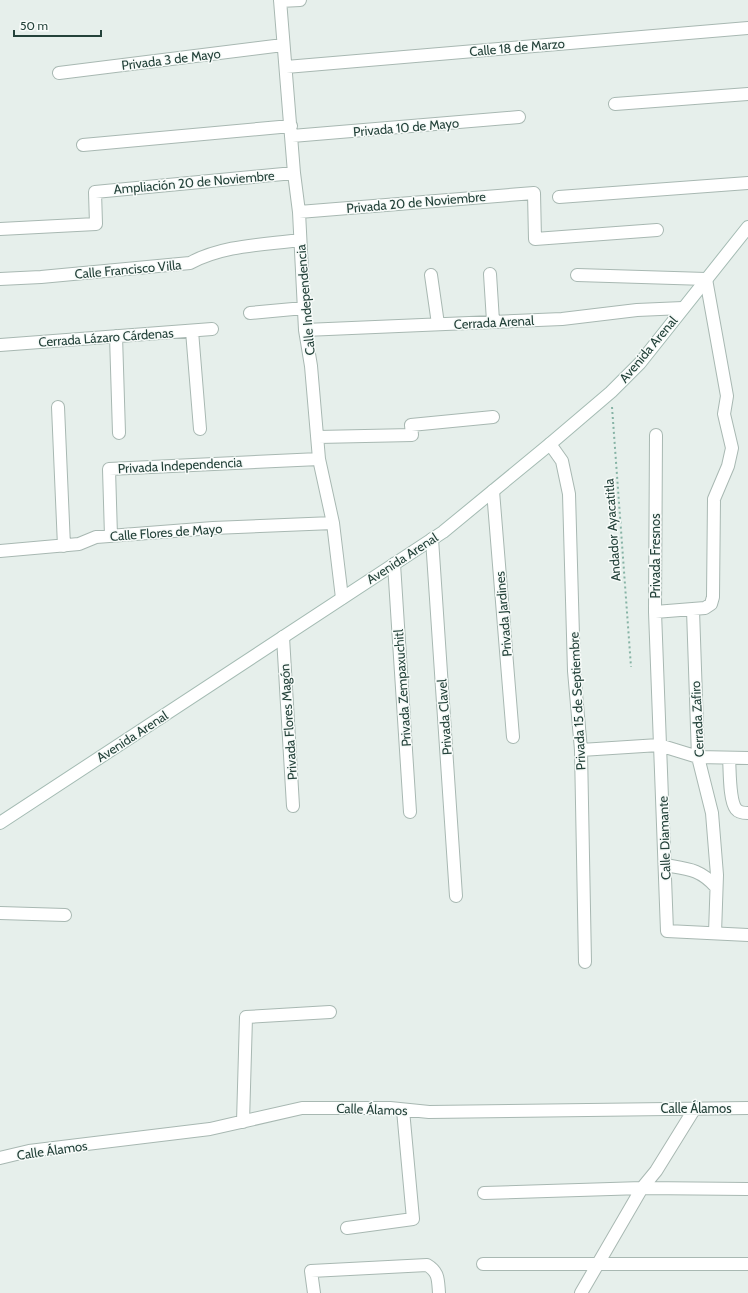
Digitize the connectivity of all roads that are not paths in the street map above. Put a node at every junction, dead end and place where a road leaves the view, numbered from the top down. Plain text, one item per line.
1 (300, 0) edge
2 (280, 1) edge
3 (748, 28) edge
4 (283, 44) junction
5 (286, 66) junction
6 (59, 73) dead end
7 (748, 94) edge
8 (615, 104) dead end
9 (519, 117) dead end
10 (292, 131) junction
11 (82, 145) dead end
12 (294, 173) junction
13 (748, 183) edge
14 (559, 197) dead end
15 (299, 212) junction
16 (748, 227) edge
17 (0, 229) edge
18 (657, 230) dead end
19 (300, 240) junction
20 (490, 274) dead end
21 (430, 275) dead end
22 (577, 275) dead end
23 (0, 278) edge
24 (706, 279) junction
25 (304, 308) junction
26 (683, 308) junction
27 (250, 313) dead end
28 (493, 321) junction
29 (438, 324) junction
30 (212, 329) dead end
31 (305, 330) junction
32 (192, 331) junction
33 (116, 336) junction
34 (0, 345) edge
35 (58, 407) dead end
36 (493, 417) dead end
37 (200, 428) dead end
38 (120, 432) dead end
39 (656, 435) dead end
40 (318, 437) junction
41 (550, 444) junction
42 (319, 458) junction
43 (493, 491) junction
44 (333, 523) junction
45 (111, 536) junction
46 (432, 539) junction
47 (64, 546) junction
48 (0, 551) edge
49 (394, 564) junction
50 (342, 598) junction
51 (693, 610) junction
52 (655, 612) junction
53 (283, 637) junction
54 (514, 737) dead end
55 (659, 745) junction
56 (582, 750) junction
57 (698, 757) junction
58 (729, 758) junction
59 (748, 758) edge
60 (293, 806) dead end
61 (410, 812) dead end
62 (748, 814) edge
63 (0, 823) edge
64 (665, 865) junction
65 (716, 887) junction
66 (456, 896) dead end
67 (0, 913) edge
68 (64, 916) dead end
69 (715, 933) junction
70 (748, 935) edge
71 (586, 962) dead end
72 (330, 1012) dead end
73 (695, 1108) junction
74 (748, 1108) edge
75 (403, 1110) junction
76 (243, 1122) junction
77 (0, 1158) edge
78 (642, 1188) junction
79 (748, 1189) edge
80 (484, 1193) dead end
81 (347, 1228) dead end
82 (600, 1263) junction
83 (483, 1264) dead end
84 (748, 1264) edge
85 (314, 1293) edge
86 (439, 1293) edge
87 (581, 1293) edge

1 - 2 street
2 - 4 street, Calle Independencia
3 - 5 street, Calle 18 de Marzo
4 - 5 street, Calle Independencia
4 - 6 street, Privada 3 de Mayo
5 - 10 street, Calle Independencia
7 - 8 street
9 - 10 street, Privada 10 de Mayo
10 - 11 street, Privada 10 de Mayo
10 - 12 street, Calle Independencia
12 - 15 street, Calle Independencia
12 - 17 street, Ampliación 20 de Noviembre
13 - 14 street
15 - 18 street, Privada 20 de Noviembre
15 - 19 street, Calle Independencia
16 - 24 street, Avenida Arenal
19 - 23 street, Calle Francisco Villa
19 - 25 street, Calle Independencia
20 - 28 street
21 - 29 street
22 - 24 street
24 - 26 street, Avenida Arenal
24 - 51 street, Privada Fresnos
25 - 27 street
25 - 31 street, Calle Independencia
26 - 28 street, Cerrada Arenal
26 - 41 street, Avenida Arenal
28 - 29 street, Cerrada Arenal
29 - 31 street, Cerrada Arenal
30 - 32 street, Cerrada Lázaro Cárdenas
31 - 40 street, Calle Independencia
32 - 33 street, Cerrada Lázaro Cárdenas
32 - 37 street
33 - 34 street, Cerrada Lázaro Cárdenas
33 - 38 street
35 - 47 street
36 - 40 street
39 - 52 street, Privada Fresnos
40 - 42 street, Calle Independencia
41 - 43 street, Avenida Arenal
41 - 56 street, Privada 15 de Septiembre
42 - 44 street, Calle Independencia
42 - 45 street, Privada Independencia
43 - 46 street, Avenida Arenal
43 - 54 street, Privada Jardines
44 - 45 street, Calle Flores de Mayo
44 - 50 street, Calle Independencia
45 - 47 street, Calle Flores de Mayo
46 - 49 street, Avenida Arenal
46 - 66 street, Privada Clavel
47 - 48 street, Calle Flores de Mayo
49 - 50 street, Avenida Arenal
49 - 61 street, Privada Zempaxuchitl
50 - 53 street, Avenida Arenal
51 - 52 street, Privada Fresnos
51 - 57 street, Cerrada Zafiro
52 - 55 street, Calle Diamante
53 - 60 street, Privada Flores Magón
53 - 63 street, Avenida Arenal
55 - 56 street
55 - 57 street
55 - 64 street, Calle Diamante
56 - 71 street, Privada 15 de Septiembre
57 - 58 street
57 - 65 street, Cerrada Zafiro
58 - 59 street
58 - 62 street
64 - 65 street
64 - 69 street, Calle Diamante
65 - 69 street, Cerrada Zafiro
67 - 68 street
69 - 70 street
72 - 76 street
73 - 74 street, Calle Álamos
73 - 75 street, Calle Álamos
73 - 78 street
75 - 76 street, Calle Álamos
75 - 81 street
76 - 77 street, Calle Álamos
78 - 79 street
78 - 80 street
78 - 82 street
82 - 83 street
82 - 84 street
82 - 87 street
85 - 86 street

